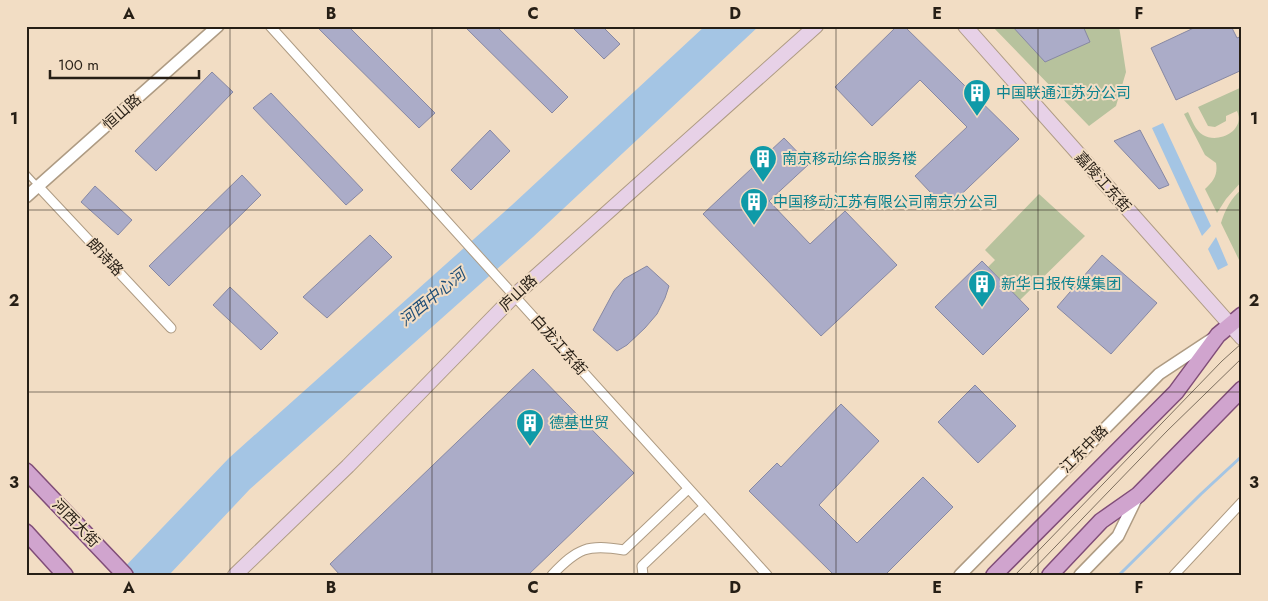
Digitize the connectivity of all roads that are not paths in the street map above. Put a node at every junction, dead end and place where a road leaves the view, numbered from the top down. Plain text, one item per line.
1 (218, 26) edge
2 (270, 26) edge
3 (816, 26) edge
4 (965, 26) edge
5 (26, 173) edge
6 (38, 186) junction
7 (26, 197) edge
8 (515, 295) junction
9 (1236, 320) edge
10 (171, 328) dead end
11 (1218, 335) junction
12 (1242, 338) edge
13 (1242, 389) edge
14 (26, 471) edge
15 (688, 489) junction
16 (1138, 495) junction
17 (1242, 502) edge
18 (704, 507) junction
19 (26, 532) edge
20 (65, 575) edge
21 (125, 575) edge
22 (234, 575) edge
23 (552, 575) edge
24 (643, 575) edge
25 (767, 575) edge
26 (960, 575) edge
27 (994, 575) edge
28 (1050, 575) edge
29 (1080, 575) edge
30 (1174, 575) edge

1 - 6 street, 恒山路
2 - 8 street, 白龙江东街
3 - 8 main road, 庐山路
4 - 9 main road, 嘉陵江东街
5 - 6 lane
6 - 7 street, 恒山路
6 - 10 street, 朗诗路
8 - 15 street, 白龙江东街
8 - 22 main road, 庐山路
9 - 11 main road, 江东中路
9 - 12 main road, 嘉陵江东街
11 - 26 street, 江东中路
11 - 27 main road, 江东中路
13 - 16 main road
14 - 21 main road, 河西大街
15 - 18 street, 白龙江东街
15 - 23 street
16 - 28 main road
16 - 29 street
17 - 30 street
18 - 24 street
18 - 25 street, 白龙江东街
19 - 20 main road

